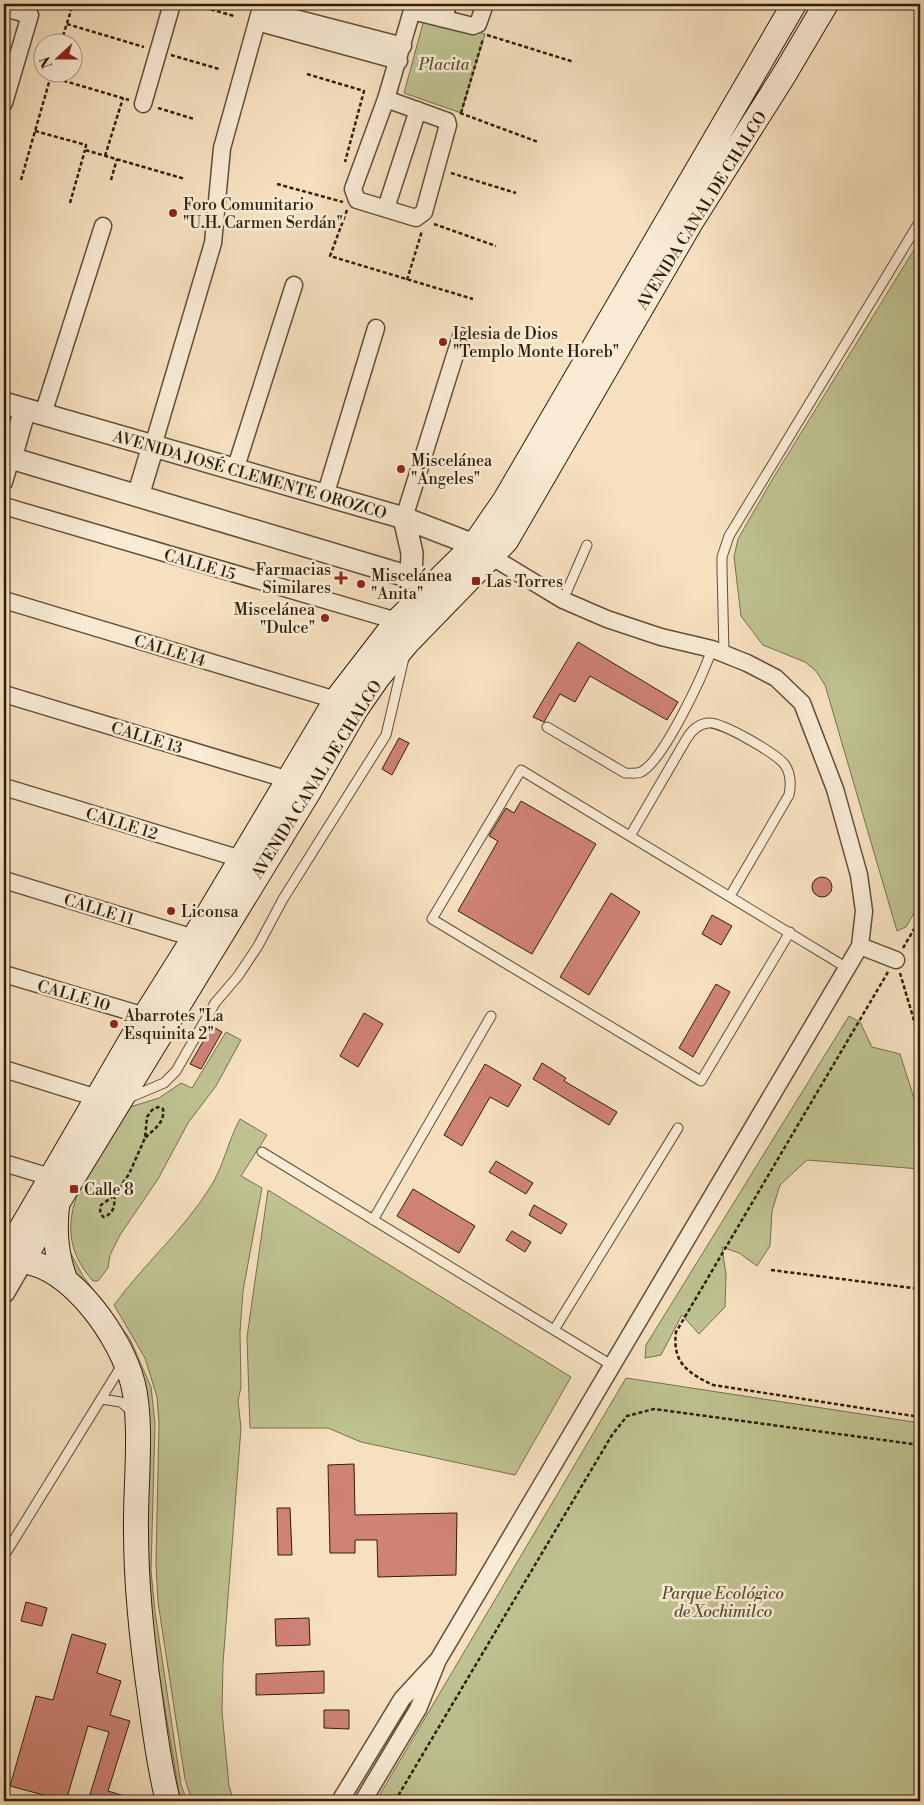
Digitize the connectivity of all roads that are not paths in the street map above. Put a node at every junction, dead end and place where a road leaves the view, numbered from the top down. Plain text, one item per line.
1 (172, 4) edge
2 (485, 4) edge
3 (794, 4) edge
4 (826, 4) edge
5 (413, 7) edge
6 (4, 8) edge
7 (260, 11) edge
8 (446, 11) edge
9 (401, 54) junction
10 (386, 99) junction
11 (4, 103) edge
12 (143, 104) road end
13 (418, 110) junction
14 (386, 208) junction
15 (920, 221) edge
16 (103, 226) dead end
17 (294, 285) dead end
18 (376, 328) dead end
19 (461, 336) dead end
20 (4, 403) edge
21 (34, 412) junction
22 (153, 446) junction
23 (7, 457) edge
24 (235, 470) junction
25 (4, 482) edge
26 (138, 496) junction
27 (325, 496) junction
28 (4, 506) edge
29 (404, 518) junction
30 (587, 545) dead end
31 (483, 551) junction
32 (411, 578) junction
33 (432, 589) junction
34 (4, 600) edge
35 (563, 600) junction
36 (397, 622) junction
37 (407, 643) junction
38 (718, 651) junction
39 (4, 694) edge
40 (336, 700) junction
41 (547, 727) dead end
42 (289, 780) junction
43 (4, 788) edge
44 (630, 836) junction
45 (241, 859) junction
46 (4, 880) edge
47 (730, 896) junction
48 (790, 932) junction
49 (194, 938) junction
50 (860, 946) junction
51 (896, 960) road end
52 (847, 968) junction
53 (4, 974) edge
54 (145, 1016) junction
55 (491, 1016) dead end
56 (4, 1069) edge
57 (107, 1101) junction
58 (678, 1128) dead end
59 (262, 1152) dead end
60 (4, 1163) edge
61 (50, 1177) junction
62 (57, 1207) junction
63 (373, 1220) junction
64 (8, 1258) edge
65 (70, 1283) junction
66 (4, 1292) edge
67 (554, 1330) junction
68 (125, 1361) junction
69 (612, 1366) junction
70 (101, 1399) junction
71 (137, 1424) junction
72 (4, 1556) edge
73 (438, 1660) junction
74 (344, 1795) edge
75 (364, 1800) edge
76 (168, 1801) edge

1 - 12 street
2 - 8 street
3 - 31 main road, AVENIDA CANAL DE CHALCO
4 - 31 main road, AVENIDA CANAL DE CHALCO
5 - 8 street
5 - 9 street
6 - 11 street
7 - 9 street
7 - 22 street
9 - 10 street
10 - 13 street
10 - 14 street
13 - 14 street
13 - 14 street
15 - 38 lane
16 - 21 street
17 - 24 street
18 - 27 street
19 - 29 street
20 - 21 street, AVENIDA JOSÉ CLEMENTE OROZCO
21 - 22 street, AVENIDA JOSÉ CLEMENTE OROZCO
21 - 23 street
22 - 24 street, AVENIDA JOSÉ CLEMENTE OROZCO
22 - 26 street
23 - 25 street
23 - 26 street
24 - 27 street, AVENIDA JOSÉ CLEMENTE OROZCO
26 - 32 street
27 - 29 street, AVENIDA JOSÉ CLEMENTE OROZCO
28 - 36 street, CALLE 15
29 - 31 street, AVENIDA JOSÉ CLEMENTE OROZCO
29 - 32 street
30 - 35 lane
31 - 33 main road, AVENIDA CANAL DE CHALCO
31 - 35 street
31 - 37 main road, AVENIDA CANAL DE CHALCO
32 - 33 street
33 - 36 main road, AVENIDA CANAL DE CHALCO
34 - 40 street, CALLE 14
35 - 38 street
36 - 40 main road, AVENIDA CANAL DE CHALCO
37 - 57 main road, AVENIDA CANAL DE CHALCO
37 - 57 lane
38 - 41 lane
38 - 50 street
39 - 42 street, CALLE 13
40 - 42 main road, AVENIDA CANAL DE CHALCO
42 - 45 main road, AVENIDA CANAL DE CHALCO
43 - 45 street, CALLE 12
44 - 47 lane
44 - 47 lane
44 - 48 lane
45 - 49 main road, AVENIDA CANAL DE CHALCO
46 - 49 street, CALLE 11
47 - 48 lane
48 - 52 lane
49 - 54 main road, AVENIDA CANAL DE CHALCO
50 - 51 street
50 - 52 street
52 - 69 street
53 - 54 street, CALLE 10
54 - 57 main road, AVENIDA CANAL DE CHALCO
55 - 63 lane
56 - 57 street
57 - 61 main road, AVENIDA CANAL DE CHALCO
57 - 62 main road, AVENIDA CANAL DE CHALCO
58 - 67 lane
59 - 63 lane
60 - 61 street
61 - 64 main road, AVENIDA CANAL DE CHALCO
62 - 64 main road, AVENIDA CANAL DE CHALCO
62 - 65 main road
63 - 67 lane
64 - 65 main road
64 - 66 street, AVENIDA CANAL DE CHALCO
65 - 68 main road
67 - 69 lane
68 - 70 lane
68 - 71 main road
69 - 73 street
70 - 71 lane
70 - 72 lane
71 - 76 main road
73 - 74 street
73 - 75 street
74 - 75 street

